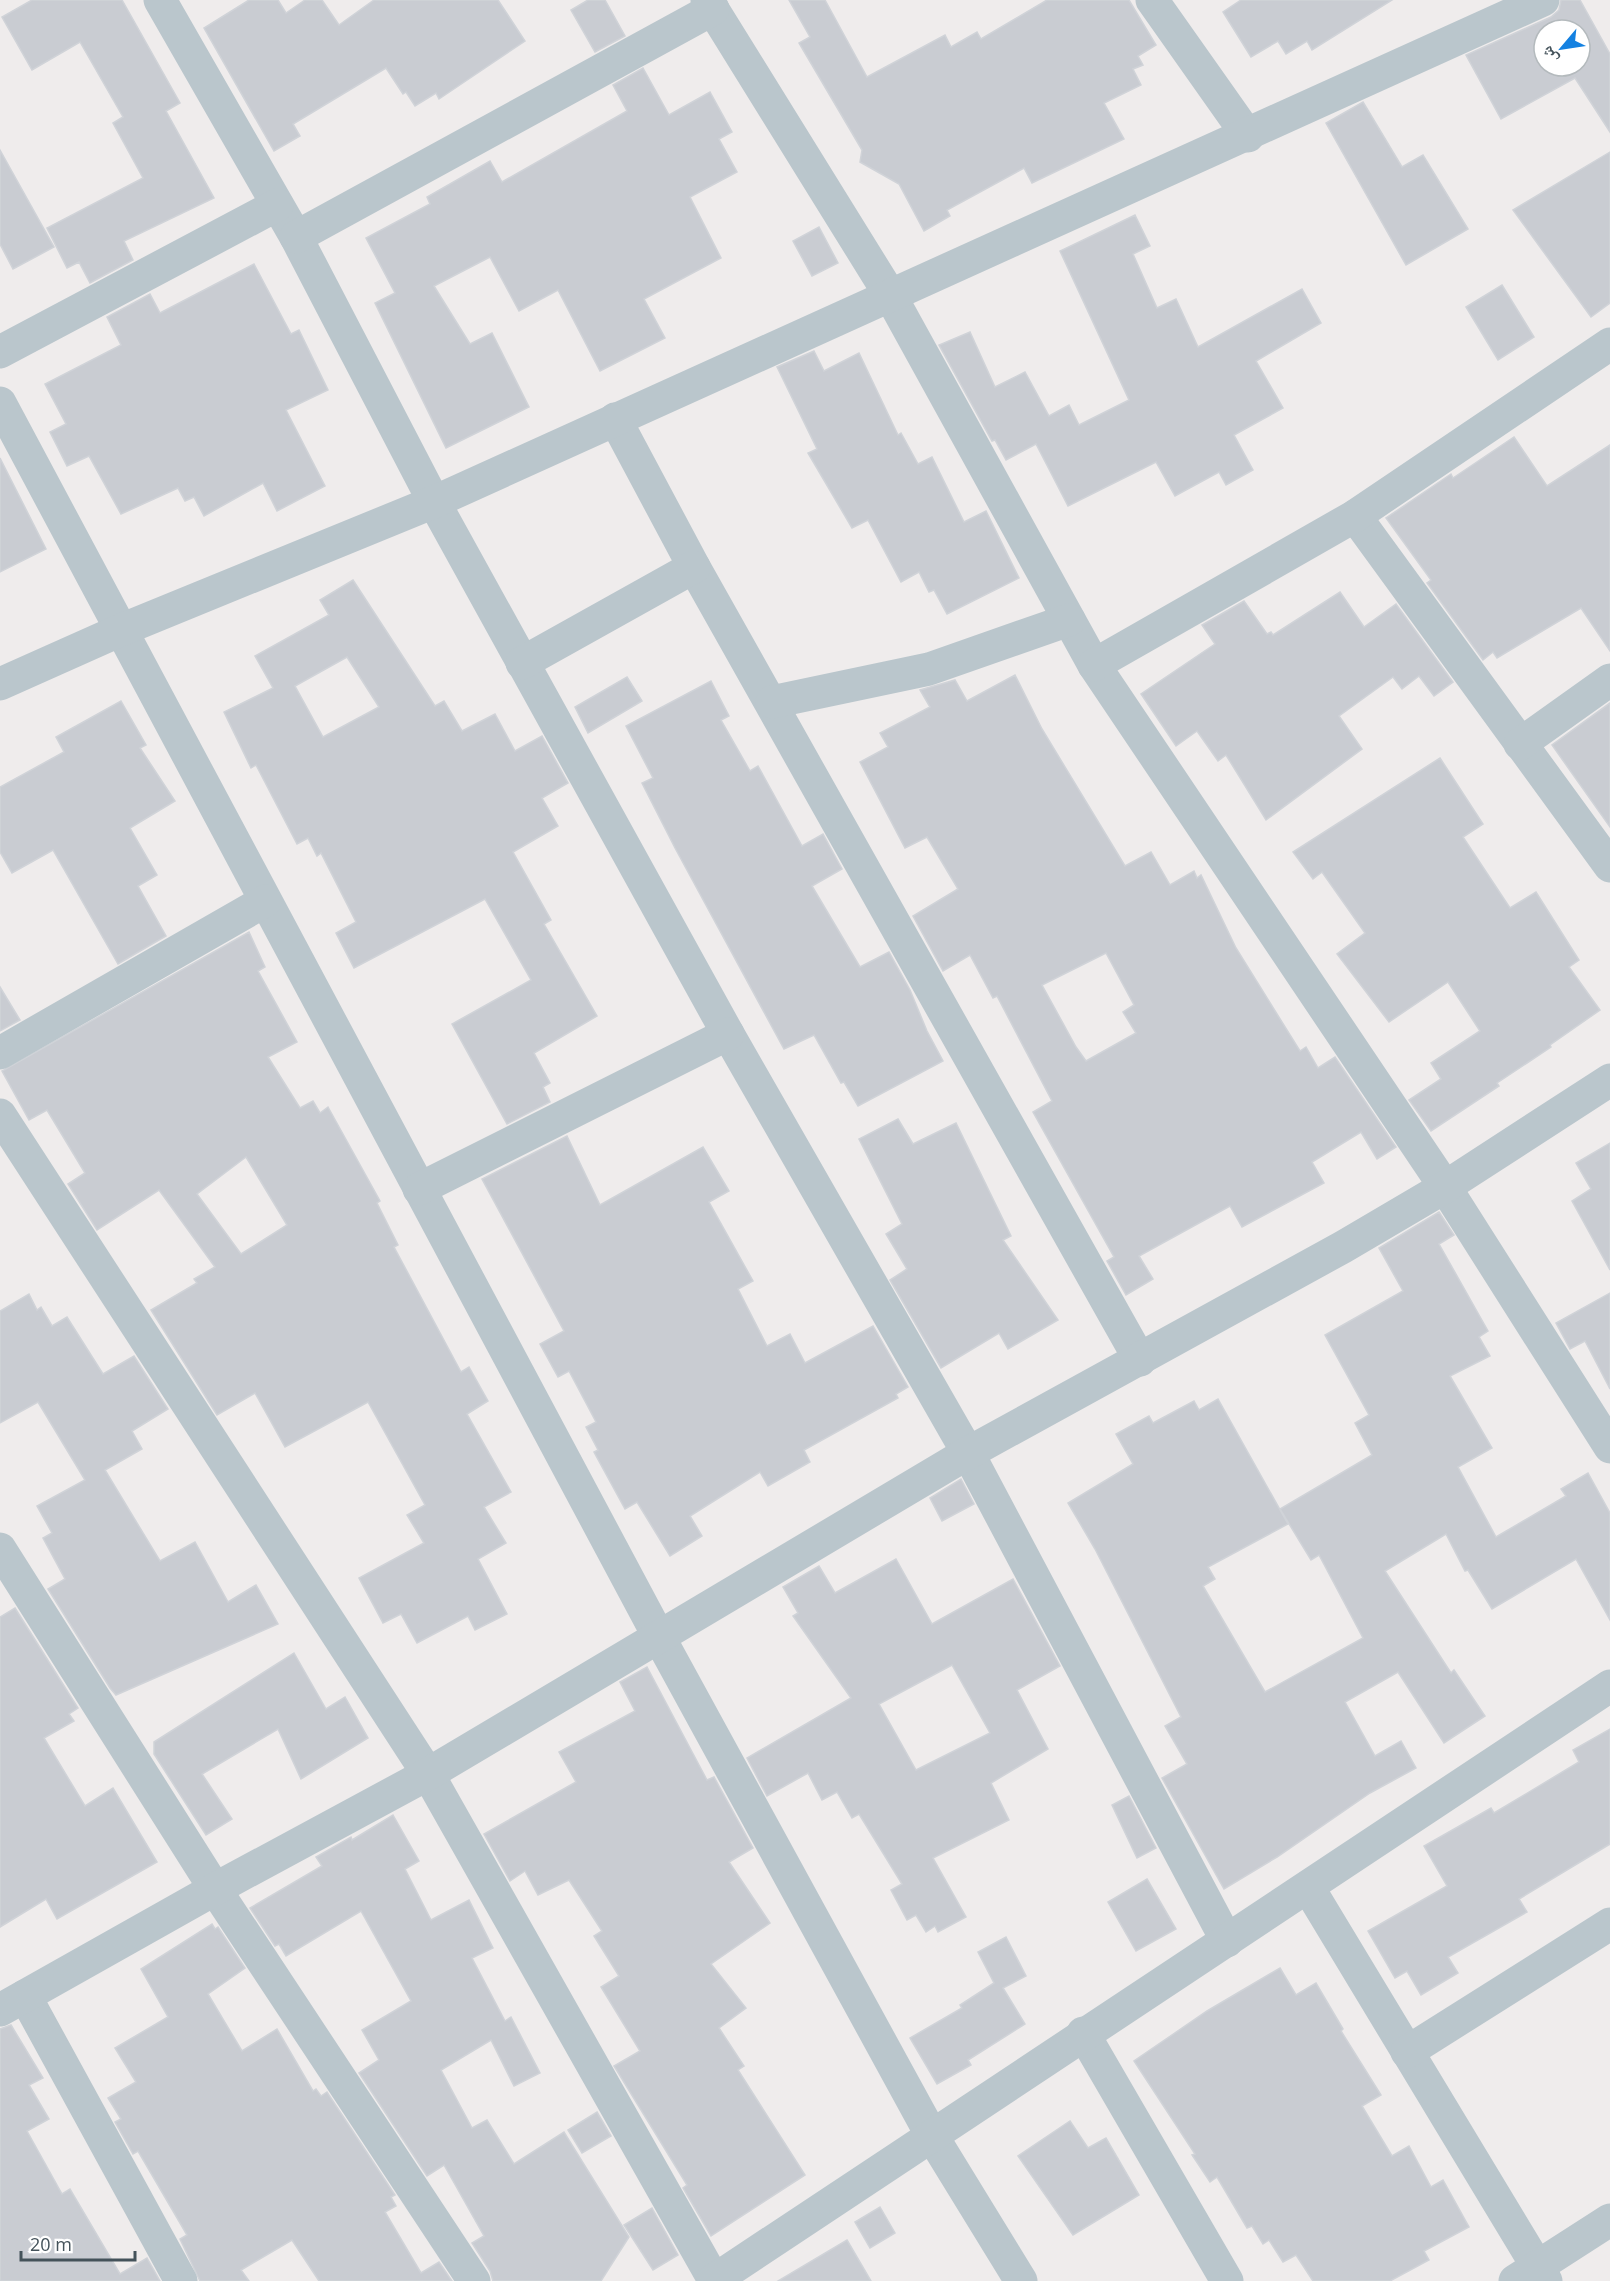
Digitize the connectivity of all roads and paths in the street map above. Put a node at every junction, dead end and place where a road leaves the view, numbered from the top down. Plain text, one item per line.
1 (1152, 0) edge
2 (1543, 0) edge
3 (170, 4) edge
4 (710, 4) edge
5 (1248, 136) junction
6 (277, 205) junction
7 (296, 237) junction
8 (890, 295) junction
9 (1610, 344) edge
10 (0, 352) edge
11 (0, 404) edge
12 (615, 419) junction
13 (434, 502) junction
14 (1355, 516) junction
15 (694, 567) junction
16 (1069, 620) junction
17 (122, 630) junction
18 (522, 663) junction
19 (1094, 665) junction
20 (1610, 680) edge
21 (0, 684) edge
22 (772, 702) junction
23 (1520, 744) junction
24 (1610, 866) edge
25 (265, 901) junction
26 (728, 1034) junction
27 (0, 1053) edge
28 (1610, 1080) edge
29 (0, 1115) edge
30 (1445, 1187) junction
31 (419, 1189) junction
32 (1140, 1360) junction
33 (1610, 1447) edge
34 (968, 1453) junction
35 (0, 1549) edge
36 (659, 1637) junction
37 (1610, 1686) edge
38 (428, 1774) junction
39 (1308, 1887) junction
40 (215, 1889) junction
41 (1610, 1924) edge
42 (1227, 1941) junction
43 (12, 2003) edge
44 (1083, 2033) junction
45 (1407, 2052) junction
46 (932, 2136) junction
47 (1610, 2220) edge
48 (1533, 2276) edge
49 (181, 2281) edge
50 (474, 2281) edge
51 (714, 2281) edge
52 (1021, 2281) edge
53 (1227, 2281) edge

1 - 5 street
2 - 5 street
3 - 6 street
4 - 7 street
4 - 8 street
5 - 8 street
6 - 7 street
6 - 10 street
7 - 13 street
8 - 12 street
8 - 16 street
9 - 14 street
11 - 17 street
12 - 13 street
12 - 15 street
13 - 17 street
13 - 18 street
14 - 19 street
14 - 23 street
15 - 18 street
15 - 22 street
16 - 19 street
16 - 22 street
17 - 21 street
17 - 25 street
18 - 26 street
19 - 30 street
20 - 23 street
22 - 32 street
23 - 24 street
25 - 27 street
25 - 31 street
26 - 31 street
26 - 34 street
28 - 30 street
29 - 38 street
30 - 32 street
30 - 33 street
31 - 36 street
32 - 34 street
34 - 36 street
34 - 42 street
35 - 40 street
36 - 38 street
36 - 46 street
37 - 39 street
38 - 40 street
38 - 51 street
39 - 42 street
39 - 45 street
40 - 43 street
40 - 50 street
41 - 45 street
42 - 44 street
43 - 49 street
44 - 46 street
44 - 53 street
45 - 48 street
46 - 51 street
46 - 52 street
47 - 48 street

